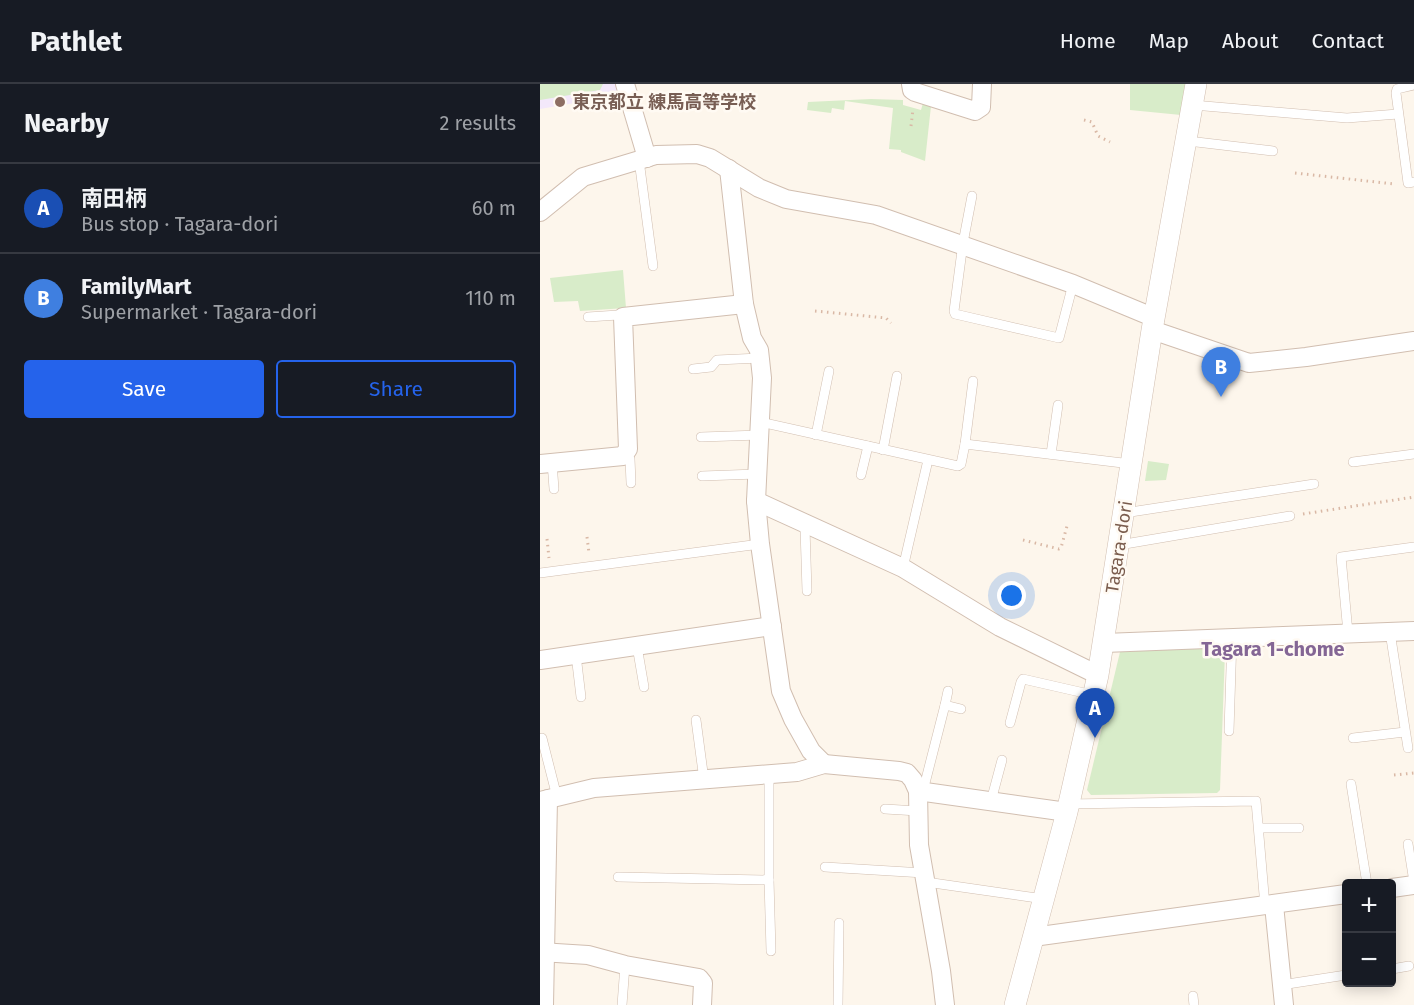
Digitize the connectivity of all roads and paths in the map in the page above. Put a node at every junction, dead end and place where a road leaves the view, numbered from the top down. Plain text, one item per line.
1 (625, 84) edge
2 (911, 84) edge
3 (981, 84) edge
4 (1196, 84) edge
5 (1414, 85) edge
6 (1193, 105) junction
7 (1398, 114) junction
8 (1084, 120) dead end
9 (1188, 141) junction
10 (1110, 142) dead end
11 (1273, 151) dead end
12 (643, 159) junction
13 (729, 169) junction
14 (1295, 173) dead end
15 (1411, 182) edge
16 (972, 196) dead end
17 (540, 212) edge
18 (963, 243) junction
19 (653, 266) dead end
20 (1073, 284) junction
21 (744, 304) junction
22 (815, 311) dead end
23 (588, 317) dead end
24 (622, 317) junction
25 (891, 323) dead end
26 (1153, 324) junction
27 (1414, 341) edge
28 (760, 358) junction
29 (693, 369) dead end
30 (830, 371) dead end
31 (897, 376) dead end
32 (973, 381) dead end
33 (1058, 405) dead end
34 (760, 429) junction
35 (816, 435) junction
36 (701, 437) dead end
37 (965, 444) junction
38 (868, 446) junction
39 (883, 450) junction
40 (626, 454) junction
41 (1051, 454) junction
42 (1414, 454) edge
43 (928, 460) junction
44 (1353, 462) dead end
45 (546, 463) edge
46 (1131, 464) junction
47 (758, 474) junction
48 (861, 475) dead end
49 (702, 476) dead end
50 (631, 483) dead end
51 (1314, 484) dead end
52 (554, 489) dead end
53 (1414, 497) edge
54 (756, 501) junction
55 (1124, 513) junction
56 (1290, 516) joint
57 (807, 524) junction
58 (1067, 526) dead end
59 (547, 539) dead end
60 (1023, 540) dead end
61 (760, 544) junction
62 (1119, 545) junction
63 (1414, 547) edge
64 (903, 568) junction
65 (551, 572) junction
66 (540, 573) edge
67 (807, 591) dead end
68 (772, 626) junction
69 (1414, 631) edge
70 (1390, 632) junction
71 (1348, 633) junction
72 (1232, 637) junction
73 (1104, 643) junction
74 (637, 646) junction
75 (576, 655) junction
76 (540, 660) edge
77 (1096, 685) junction
78 (644, 687) dead end
79 (948, 691) dead end
80 (581, 697) dead end
81 (945, 705) junction
82 (961, 709) dead end
83 (696, 720) dead end
84 (1010, 723) dead end
85 (1230, 731) dead end
86 (1405, 732) junction
87 (542, 738) dead end
88 (1353, 738) dead end
89 (1408, 748) dead end
90 (1002, 760) dead end
91 (824, 764) junction
92 (1414, 773) edge
93 (769, 775) junction
94 (1394, 775) dead end
95 (704, 780) junction
96 (1351, 784) dead end
97 (920, 791) junction
98 (548, 799) edge
99 (991, 801) junction
100 (1067, 808) junction
101 (885, 809) dead end
102 (918, 810) junction
103 (1260, 828) junction
104 (1299, 828) dead end
105 (1408, 844) dead end
106 (825, 867) dead end
107 (618, 877) dead end
108 (925, 877) junction
109 (1366, 879) edge
110 (769, 880) junction
111 (1414, 883) edge
112 (1396, 887) edge
113 (1342, 895) edge
114 (1044, 899) junction
115 (1270, 906) junction
116 (839, 923) dead end
117 (1033, 937) junction
118 (771, 951) dead end
119 (543, 952) edge
120 (625, 965) junction
121 (1410, 966) dead end
122 (1396, 968) edge
123 (1342, 976) edge
124 (1281, 985) junction
125 (544, 1005) edge
126 (622, 1005) edge
127 (702, 1005) edge
128 (838, 1005) edge
129 (945, 1005) edge
130 (1015, 1005) edge
131 (1284, 1005) edge

1 - 12 street
2 - 3 street
4 - 6 street, Tagara-dori
5 - 7 lane
6 - 7 lane
6 - 9 street, Tagara-dori
7 - 15 lane
8 - 10 path
9 - 11 lane
9 - 26 street, Tagara-dori
12 - 13 street
12 - 17 street
12 - 19 lane
13 - 18 street
13 - 21 street
14 - 15 path
16 - 18 lane
18 - 20 street
18 - 20 lane
20 - 26 street
21 - 24 street
21 - 28 street
22 - 25 path
23 - 24 lane
24 - 40 street
26 - 27 street
26 - 46 street, Tagara-dori
28 - 29 lane
28 - 34 street
30 - 35 lane
31 - 39 lane
32 - 37 lane
33 - 41 lane
34 - 35 lane
34 - 36 lane
34 - 47 street
35 - 38 lane
37 - 41 lane
37 - 43 lane
38 - 39 lane
38 - 48 lane
39 - 43 lane
40 - 45 street
40 - 50 lane
41 - 46 lane
42 - 44 lane
43 - 64 lane
45 - 52 lane
46 - 55 street, Tagara-dori
47 - 49 lane
47 - 54 street
51 - 55 lane
53 - 56 path
54 - 57 street
54 - 61 street
55 - 62 street, Tagara-dori
56 - 62 lane
57 - 64 street
57 - 67 lane
58 - 60 path
59 - 65 path
61 - 65 lane
61 - 68 street
62 - 73 street, Tagara-dori
63 - 71 lane
64 - 77 street
65 - 66 lane
68 - 74 street
68 - 91 street
69 - 70 street
70 - 71 street
70 - 86 lane
71 - 72 street
72 - 73 street
72 - 85 lane
73 - 77 street, Tagara-dori
74 - 75 street
74 - 78 lane
75 - 76 street
75 - 80 lane
77 - 84 lane
77 - 100 street, Tagara-dori
79 - 81 lane
81 - 82 lane
81 - 97 lane
83 - 95 lane
86 - 88 lane
86 - 89 lane
87 - 98 lane
90 - 99 lane
91 - 93 street
91 - 97 street
92 - 94 path
93 - 95 street
93 - 110 lane
95 - 98 street
96 - 109 lane
97 - 99 street
97 - 102 street
98 - 119 street
99 - 100 street
100 - 103 lane
100 - 114 street, Tagara-dori
101 - 102 lane
102 - 108 street
103 - 104 lane
103 - 115 lane
105 - 111 lane
106 - 108 lane
107 - 110 lane
108 - 114 lane
108 - 129 street
110 - 118 lane
111 - 112 street
113 - 115 street
114 - 117 street, Tagara-dori
115 - 117 street
115 - 124 street
116 - 128 lane
117 - 130 street, Tagara-dori
119 - 120 street
119 - 125 street
120 - 126 lane
120 - 127 street
121 - 122 lane
123 - 124 lane
124 - 131 street

